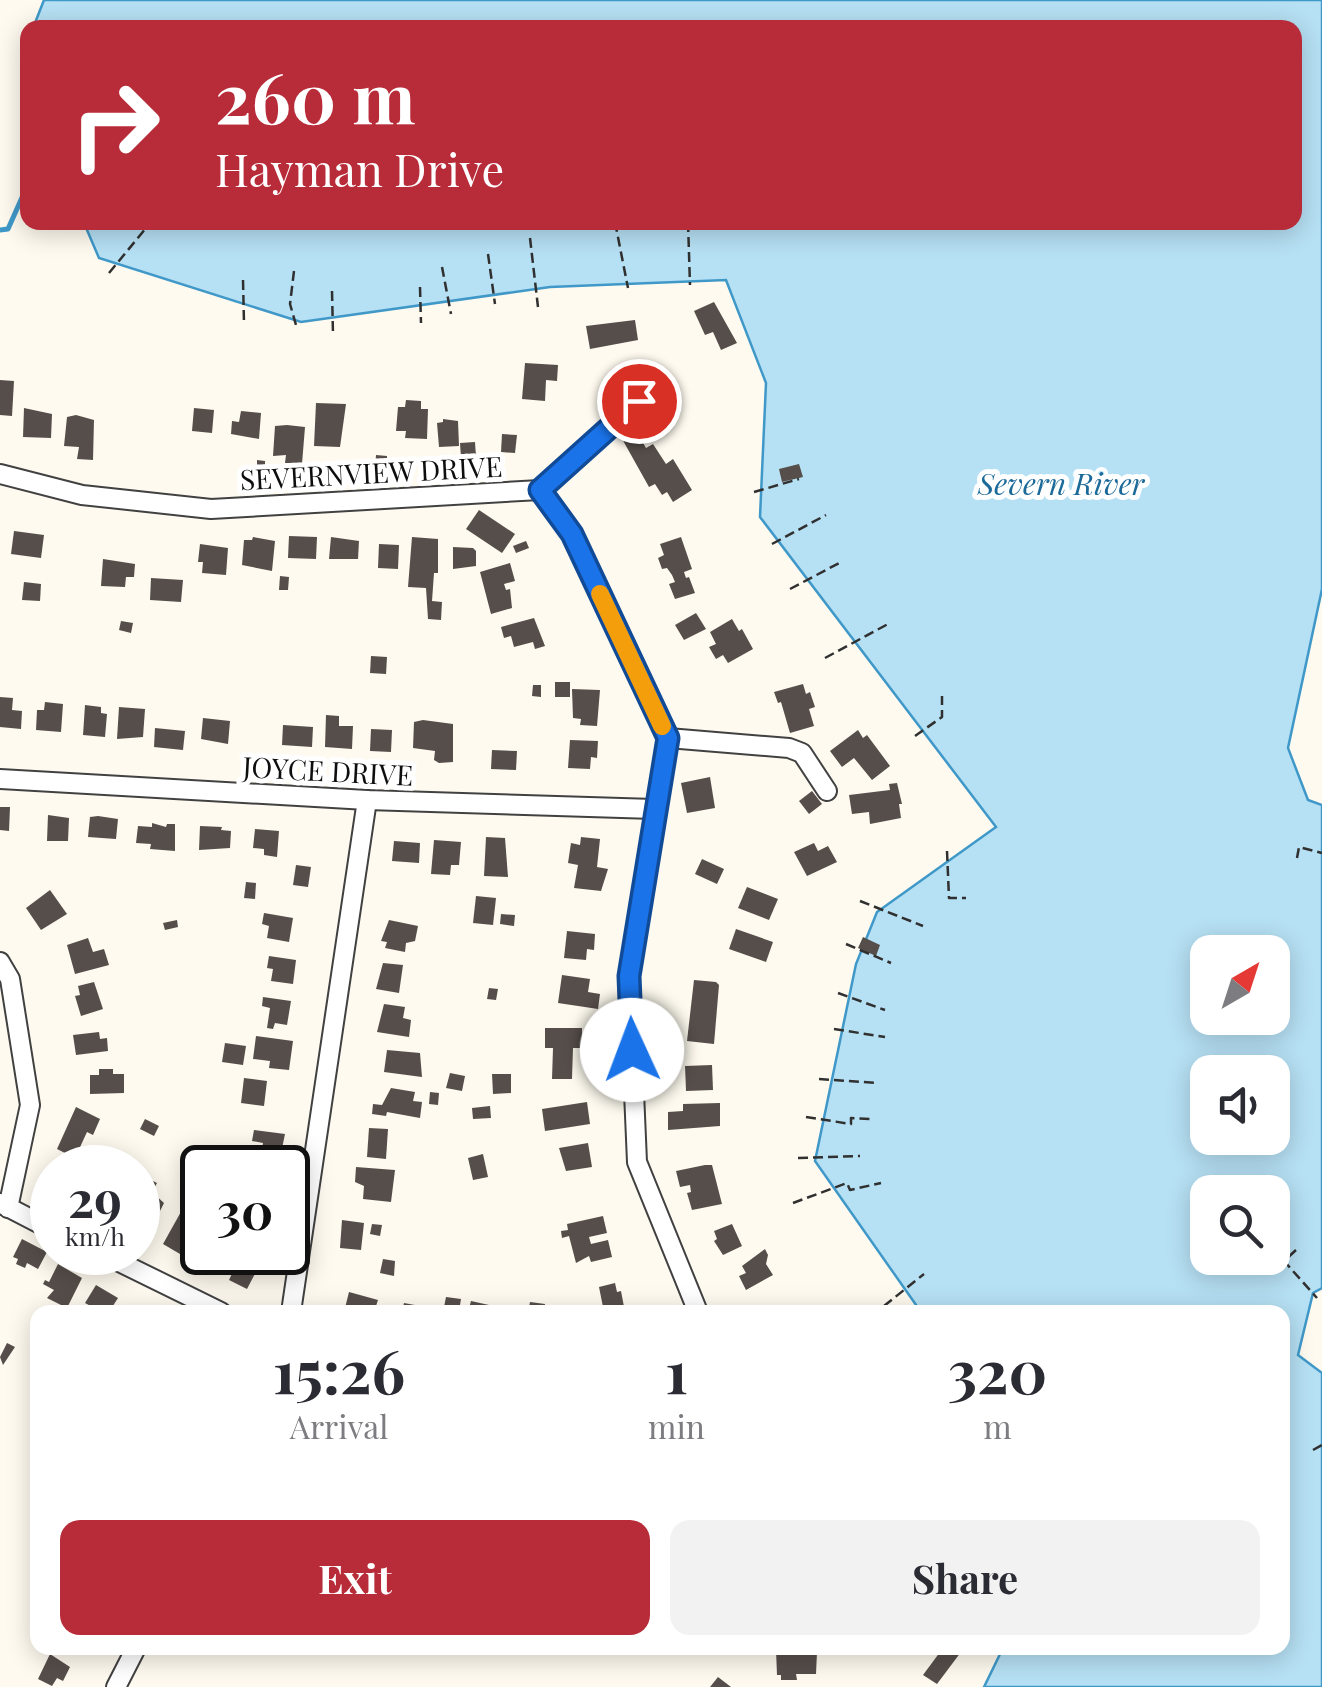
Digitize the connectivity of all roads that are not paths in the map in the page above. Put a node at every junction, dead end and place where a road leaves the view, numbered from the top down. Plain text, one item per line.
1 (639, 401) dead end
2 (0, 474) edge
3 (540, 490) junction
4 (668, 738) junction
5 (0, 779) edge
6 (827, 791) dead end
7 (367, 800) junction
8 (654, 809) junction
9 (0, 962) edge
10 (4, 1206) edge
11 (30, 1219) edge
12 (146, 1275) edge
13 (207, 1305) edge
14 (293, 1305) edge
15 (695, 1305) edge
16 (132, 1655) edge
17 (116, 1687) edge

1 - 3 street
2 - 3 street, SEVERNVIEW DRIVE
3 - 4 street, SEVERNVIEW DRIVE
4 - 6 street
4 - 8 street
5 - 7 street, JOYCE DRIVE
7 - 8 street, JOYCE DRIVE
7 - 14 street
8 - 15 street
9 - 10 street
10 - 11 street
12 - 13 street
16 - 17 street

